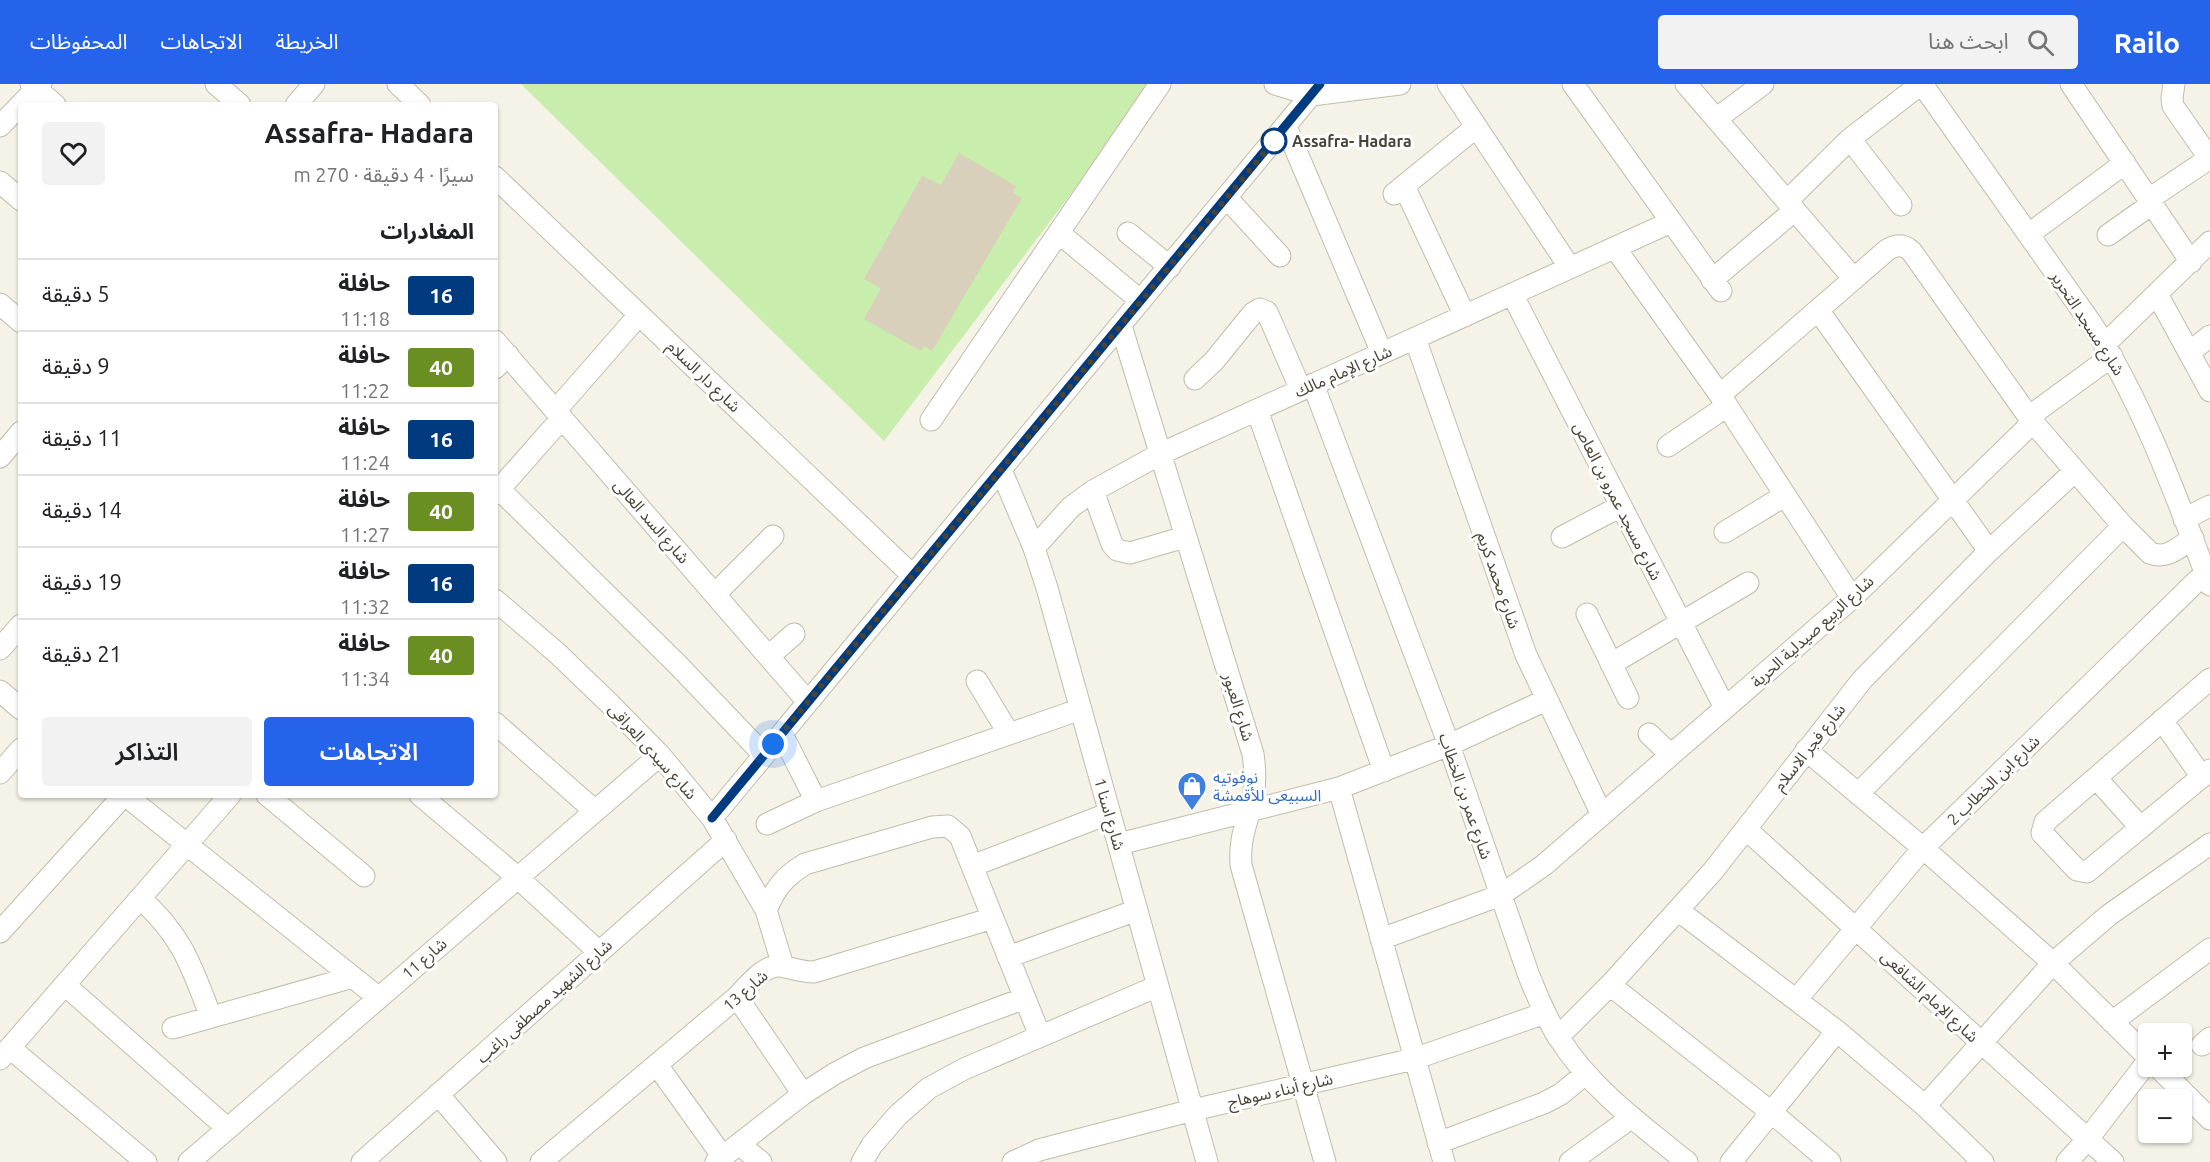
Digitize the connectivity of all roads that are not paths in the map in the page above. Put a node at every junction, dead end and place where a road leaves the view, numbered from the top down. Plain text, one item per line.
1 (216, 84) edge
2 (314, 84) edge
3 (398, 84) edge
4 (1160, 84) edge
5 (1275, 84) edge
6 (1400, 84) edge
7 (1448, 84) edge
8 (1573, 84) edge
9 (1686, 84) edge
10 (1763, 84) edge
11 (1922, 84) edge
12 (2071, 84) edge
13 (2174, 84) edge
14 (36, 86) edge
15 (1352, 87) edge
16 (1316, 89) edge
17 (22, 102) edge
18 (51, 102) edge
19 (237, 102) edge
20 (299, 102) edge
21 (417, 102) edge
22 (18, 106) edge
23 (1716, 119) junction
24 (0, 126) edge
25 (1286, 127) junction
26 (1476, 127) junction
27 (1851, 139) junction
28 (2210, 158) edge
29 (2125, 164) junction
30 (498, 180) edge
31 (0, 182) edge
32 (18, 197) edge
33 (1227, 198) junction
34 (2150, 201) junction
35 (1901, 205) dead end
36 (1791, 206) junction
37 (1671, 222) junction
38 (1059, 233) junction
39 (1128, 234) dead end
40 (2029, 234) junction
41 (2108, 235) dead end
42 (2210, 242) edge
43 (1615, 248) junction
44 (1280, 256) dead end
45 (2191, 261) junction
46 (1170, 267) junction
47 (1570, 268) junction
48 (1854, 279) junction
49 (1512, 294) junction
50 (2157, 294) junction
51 (1141, 301) junction
52 (0, 304) edge
53 (1818, 310) junction
54 (639, 315) junction
55 (1465, 316) junction
56 (18, 319) edge
57 (1121, 326) junction
58 (2210, 336) edge
59 (1415, 338) junction
60 (2108, 350) junction
61 (1382, 353) junction
62 (2189, 353) junction
63 (499, 355) edge
64 (1195, 379) dead end
65 (1307, 387) junction
66 (2210, 391) edge
67 (1723, 401) junction
68 (1257, 410) junction
69 (559, 414) junction
70 (931, 420) dead end
71 (2031, 420) junction
72 (1668, 446) dead end
73 (1160, 453) junction
74 (1001, 470) junction
75 (2075, 471) junction
76 (498, 490) edge
77 (1093, 491) junction
78 (498, 492) edge
79 (1784, 496) junction
80 (1953, 500) junction
81 (1621, 506) junction
82 (2210, 506) edge
83 (2123, 526) junction
84 (2188, 528) junction
85 (1725, 532) dead end
86 (773, 536) dead end
87 (1185, 537) junction
88 (1562, 537) dead end
89 (1034, 548) junction
90 (1989, 551) junction
91 (913, 576) junction
92 (2208, 579) edge
93 (1748, 583) dead end
94 (715, 594) junction
95 (1852, 598) junction
96 (498, 603) edge
97 (1587, 614) dead end
98 (1681, 623) junction
99 (18, 629) edge
100 (794, 634) dead end
101 (0, 650) edge
102 (769, 656) junction
103 (1611, 664) junction
104 (2210, 679) edge
105 (977, 681) dead end
106 (0, 691) edge
107 (1628, 698) dead end
108 (1546, 700) junction
109 (808, 702) junction
110 (18, 706) edge
111 (1725, 708) junction
112 (1081, 710) junction
113 (2162, 720) junction
114 (498, 726) edge
115 (782, 734) junction
116 (1009, 734) junction
117 (1649, 734) dead end
118 (1449, 745) junction
119 (1806, 750) junction
120 (18, 752) edge
121 (660, 755) junction
122 (764, 755) junction
123 (1671, 755) junction
124 (1384, 771) junction
125 (0, 773) edge
126 (2206, 774) edge
127 (2096, 778) junction
128 (1339, 788) junction
129 (1858, 794) junction
130 (121, 798) edge
131 (128, 798) edge
132 (227, 798) edge
133 (271, 798) edge
134 (424, 798) edge
135 (816, 801) junction
136 (595, 811) junction
137 (1249, 812) junction
138 (1110, 813) junction
139 (1602, 815) junction
140 (712, 818) junction
141 (767, 824) dead end
142 (2141, 828) junction
143 (1747, 830) junction
144 (726, 840) junction
145 (186, 844) junction
146 (1119, 844) junction
147 (2210, 844) edge
148 (1923, 848) junction
149 (972, 866) junction
150 (364, 876) dead end
151 (518, 877) junction
152 (1501, 895) junction
153 (140, 898) junction
154 (766, 910) junction
155 (1137, 910) junction
156 (1679, 911) junction
157 (993, 918) junction
158 (1857, 928) junction
159 (0, 932) edge
160 (1381, 939) junction
161 (599, 952) junction
162 (2208, 956) edge
163 (1008, 957) junction
164 (2053, 963) junction
165 (783, 966) junction
166 (353, 977) junction
167 (65, 985) junction
168 (1610, 985) junction
169 (1158, 986) junction
170 (737, 997) junction
171 (379, 998) junction
172 (1025, 998) junction
173 (1796, 1000) junction
174 (1545, 1013) junction
175 (211, 1017) junction
176 (2112, 1022) junction
177 (173, 1028) dead end
178 (1837, 1031) junction
179 (1040, 1036) junction
180 (1558, 1037) junction
181 (1981, 1042) junction
182 (2138, 1049) edge
183 (5, 1054) edge
184 (1414, 1059) junction
185 (657, 1065) junction
186 (2138, 1072) edge
187 (1585, 1074) junction
188 (2168, 1077) edge
189 (1303, 1085) junction
190 (438, 1094) junction
191 (803, 1094) junction
192 (1925, 1106) junction
193 (1193, 1110) junction
194 (1771, 1112) junction
195 (1632, 1117) junction
196 (2210, 1119) edge
197 (227, 1128) junction
198 (2087, 1140) junction
199 (1441, 1153) edge
200 (726, 1154) edge
201 (1042, 1156) edge
202 (147, 1162) edge
203 (189, 1162) edge
204 (362, 1162) edge
205 (496, 1162) edge
206 (541, 1162) edge
207 (761, 1162) edge
208 (862, 1162) edge
209 (1013, 1162) edge
210 (1207, 1162) edge
211 (1325, 1162) edge
212 (1570, 1162) edge
213 (1687, 1162) edge
214 (1731, 1162) edge
215 (1830, 1162) edge
216 (1983, 1162) edge
217 (2067, 1162) edge
218 (2113, 1162) edge

1 - 19 street
2 - 20 street
3 - 21 street
4 - 38 street
5 - 16 street
6 - 15 street
7 - 26 street
8 - 37 street
9 - 23 street
10 - 23 street
11 - 27 street
11 - 40 street, شارع مسجد التحرير
12 - 29 street
13 - 28 street
14 - 17 street
14 - 18 street
15 - 16 street
16 - 25 street
22 - 24 street
23 - 36 street
25 - 33 street
25 - 61 street
26 - 47 street
26 - 55 street
27 - 35 street
27 - 36 street
28 - 34 street
29 - 34 street
29 - 40 street
30 - 54 street, شارع دار السلام
31 - 32 street
33 - 44 street
33 - 46 street
34 - 41 street
34 - 45 street
36 - 37 street
36 - 48 street
37 - 43 street, شارع الإمام مالك
38 - 51 street
38 - 70 street
39 - 46 street
40 - 60 street, شارع مسجد التحرير
42 - 45 street, شارع الربيع صيدلية الحرية
43 - 47 street, شارع الإمام مالك
43 - 67 street
45 - 50 street, شارع الربيع صيدلية الحرية
46 - 51 street
47 - 49 street, شارع الإمام مالك
48 - 53 street
48 - 71 street
49 - 55 street, شارع الإمام مالك
49 - 81 street, شارع مسجد عمرو بن العاص
50 - 60 street, شارع الربيع صيدلية الحرية
50 - 62 street
51 - 57 street
52 - 56 street
53 - 67 street
53 - 80 street
54 - 69 street
54 - 91 street, شارع دار السلام
55 - 59 street, شارع الإمام مالك
57 - 73 street, شارع العبور
57 - 74 street
58 - 62 street
59 - 61 street, شارع الإمام مالك
59 - 108 street, شارع محمد كريم
60 - 71 street, شارع الربيع صيدلية الحرية
60 - 84 street, شارع مسجد التحرير
61 - 65 street, شارع الإمام مالك
62 - 66 street
63 - 69 street, شارع السد العالى
64 - 65 street, شارع عمر بن الخطاب
65 - 68 street, شارع الإمام مالك
65 - 118 street, شارع عمر بن الخطاب
67 - 72 street
67 - 79 street
68 - 73 street, شارع الإمام مالك
68 - 124 street
69 - 76 street
69 - 94 street, شارع السد العالى
71 - 75 street
71 - 80 street, شارع الربيع صيدلية الحرية
73 - 77 street, شارع الإمام مالك
73 - 87 street, شارع العبور
74 - 89 street, شارع اسنا 1
74 - 91 street
75 - 83 street
75 - 90 street, شارع فجر الاسلام
77 - 87 street
77 - 89 street, شارع الإمام مالك
78 - 122 street
79 - 85 street
79 - 95 street
80 - 90 street
80 - 95 street, شارع الربيع صيدلية الحرية
81 - 88 street
81 - 98 street, شارع مسجد عمرو بن العاص
82 - 84 street
83 - 84 street
83 - 129 street
84 - 92 street, شارع مسجد التحرير
86 - 94 street
87 - 137 street, شارع العبور
89 - 112 street, شارع اسنا 1
90 - 119 street, شارع فجر الاسلام
91 - 109 street
92 - 148 street, شارع ابن الخطاب 2
93 - 98 street
94 - 102 street, شارع السد العالى
95 - 111 street, شارع الربيع صيدلية الحرية
96 - 121 street, شارع سيدى العراقى
97 - 103 street
98 - 103 street
98 - 111 street, شارع مسجد عمرو بن العاص
99 - 101 street
100 - 102 street
102 - 109 street, شارع السد العالى
103 - 107 street
104 - 113 street
105 - 116 street
106 - 110 street
108 - 118 street
108 - 139 street, شارع محمد كريم
109 - 115 street
111 - 123 street, شارع الربيع صيدلية الحرية
112 - 116 street
112 - 138 street, شارع اسنا 1
113 - 126 street
113 - 127 street
114 - 136 street
115 - 122 street
115 - 135 street
116 - 135 street
117 - 123 street
118 - 124 street
118 - 152 street, شارع عمر بن الخطاب
119 - 129 street
119 - 143 street, شارع فجر الاسلام
120 - 125 street
121 - 136 street, شارع 11
121 - 140 street, شارع سيدى العراقى
122 - 140 street
123 - 139 street, شارع الربيع صيدلية الحرية
124 - 128 street
126 - 142 street
127 - 142 street
127 - 142 street
128 - 137 street
128 - 160 street
129 - 148 street
130 - 159 street
131 - 145 street
132 - 145 street
133 - 150 street
134 - 151 street
135 - 141 street
136 - 151 street, شارع 11
137 - 146 street
137 - 189 street, شارع العبور
138 - 146 street, شارع اسنا 1
138 - 149 street
139 - 152 street, شارع الربيع صيدلية الحرية
140 - 144 street, شارع سيدى العراقى
143 - 156 street, شارع فجر الاسلام
143 - 158 street, شارع الإمام الشافعى
144 - 154 street, شارع سيدى العراقى
144 - 161 street, شارع الشهيد مصطفى راغب
145 - 153 street
145 - 166 street
146 - 155 street, شارع اسنا 1
147 - 164 street
148 - 158 street, شارع ابن الخطاب 2
148 - 164 street
149 - 154 street
149 - 157 street
151 - 161 street
151 - 171 street, شارع 11
152 - 160 street, شارع الربيع صيدلية الحرية
152 - 174 street, شارع عمر بن الخطاب
153 - 167 street
153 - 175 street
154 - 165 street, شارع سيدى العراقى
155 - 163 street
155 - 169 street, شارع اسنا 1
156 - 168 street, شارع فجر الاسلام
156 - 173 street
157 - 163 street
157 - 165 street, شارع 13
158 - 173 street, شارع ابن الخطاب 2
158 - 181 street, شارع الإمام الشافعى
160 - 184 street
161 - 190 street, شارع الشهيد مصطفى راغب
162 - 176 street
163 - 172 street
164 - 176 street
164 - 181 street
165 - 170 street, شارع 13
166 - 171 street
166 - 175 street
167 - 183 street
167 - 197 street
168 - 180 street, شارع فجر الاسلام
168 - 194 street
169 - 179 street
169 - 193 street, شارع اسنا 1
170 - 185 street, شارع 13
170 - 191 street
171 - 197 street, شارع 11
172 - 179 street
172 - 191 street
173 - 178 street
174 - 180 street, شارع عمر بن الخطاب
174 - 184 street, شارع أبناء سوهاج
175 - 177 street
176 - 182 street
178 - 192 street
178 - 194 street
179 - 208 street
180 - 187 street, شارع عمر بن الخطاب
181 - 192 street
181 - 198 street, شارع الإمام الشافعى
183 - 202 street
184 - 189 street, شارع أبناء سوهاج
184 - 199 street
185 - 200 street
185 - 206 street, شارع 13
186 - 198 street
187 - 195 street, شارع عمر بن الخطاب
187 - 199 street
188 - 196 street
189 - 193 street, شارع أبناء سوهاج
189 - 211 street, شارع العبور
190 - 204 street, شارع الشهيد مصطفى راغب
190 - 205 street
191 - 200 street
192 - 216 street
193 - 201 street, شارع أبناء سوهاج
193 - 210 street, شارع اسنا 1
194 - 214 street
194 - 215 street
195 - 212 street
195 - 213 street, شارع عمر بن الخطاب
197 - 203 street, شارع 11
198 - 217 street
198 - 218 street, شارع الإمام الشافعى
200 - 207 street
201 - 209 street, شارع أبناء سوهاج

